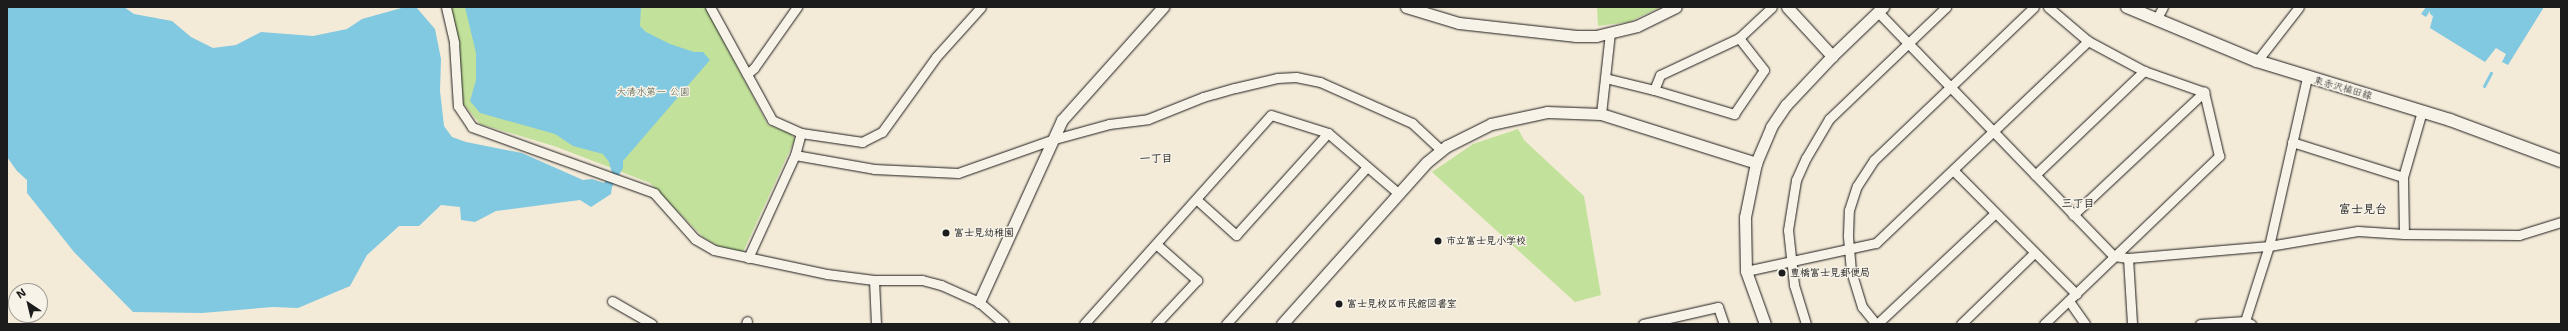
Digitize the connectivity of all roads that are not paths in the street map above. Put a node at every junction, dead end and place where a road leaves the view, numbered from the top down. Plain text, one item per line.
1 (446, 7) edge
2 (710, 7) edge
3 (797, 7) edge
4 (981, 7) edge
5 (1163, 7) edge
6 (1406, 7) edge
7 (1676, 7) edge
8 (1772, 7) edge
9 (1788, 7) edge
10 (1946, 7) edge
11 (2034, 7) edge
12 (2048, 7) edge
13 (2127, 7) edge
14 (2163, 7) edge
15 (2299, 7) edge
16 (1880, 9) edge
17 (2156, 20) junction
18 (1610, 33) junction
19 (1739, 38) junction
20 (2088, 41) junction
21 (1908, 43) junction
22 (1832, 56) junction
23 (2257, 60) junction
24 (2144, 71) junction
25 (747, 74) junction
26 (1605, 78) junction
27 (2307, 78) junction
28 (1950, 88) junction
29 (1654, 90) junction
30 (2204, 92) junction
31 (2422, 111) junction
32 (1601, 114) junction
33 (1994, 132) junction
34 (801, 133) junction
35 (1328, 133) junction
36 (1051, 140) junction
37 (2292, 142) junction
38 (1441, 150) junction
39 (795, 155) junction
40 (2561, 161) edge
41 (1756, 163) junction
42 (1367, 167) junction
43 (1953, 170) junction
44 (2035, 175) junction
45 (2402, 177) junction
46 (1398, 193) junction
47 (1196, 199) junction
48 (1995, 213) junction
49 (2073, 215) junction
50 (2561, 222) edge
51 (2404, 234) junction
52 (1156, 244) junction
53 (2269, 246) junction
54 (1849, 250) junction
55 (2034, 253) junction
56 (2114, 256) junction
57 (748, 258) junction
58 (2128, 258) junction
59 (1790, 261) junction
60 (1746, 271) junction
61 (874, 280) junction
62 (2076, 294) junction
63 (612, 301) dead end
64 (2069, 301) junction
65 (978, 302) junction
66 (1663, 322) edge
67 (2248, 323) edge
68 (652, 324) edge
69 (876, 324) edge
70 (1004, 324) edge
71 (1084, 324) edge
72 (1156, 324) edge
73 (1226, 324) edge
74 (1282, 324) edge
75 (1643, 324) edge
76 (1724, 324) edge
77 (1765, 324) edge
78 (1806, 324) edge
79 (1877, 324) edge
80 (1961, 324) edge
81 (2044, 324) edge
82 (2085, 324) edge
83 (2132, 324) edge
84 (2200, 324) edge

1 - 57 street
2 - 25 street
3 - 25 street
4 - 34 street
5 - 36 street
6 - 18 street
7 - 18 street
8 - 19 street
9 - 22 street
10 - 21 street
11 - 28 street
12 - 20 street
13 - 17 main road, 東赤沢植田線
14 - 17 street
15 - 23 street
16 - 21 street
16 - 22 street
17 - 23 main road, 東赤沢植田線
18 - 26 street
19 - 29 street
19 - 29 street
20 - 24 street
20 - 33 street
21 - 28 street
21 - 59 street
22 - 41 street
23 - 27 main road, 東赤沢植田線
24 - 30 street
24 - 44 street
25 - 34 street
26 - 29 street
26 - 32 street
27 - 31 main road, 東赤沢植田線
27 - 37 street
28 - 33 street
28 - 54 street
30 - 49 street
30 - 56 street
31 - 40 main road, 東赤沢植田線
31 - 45 street
32 - 38 street
32 - 41 street
33 - 43 street
33 - 44 street
34 - 39 street
35 - 42 street
35 - 47 street
35 - 47 street
36 - 38 street
36 - 39 street
36 - 65 street
37 - 45 street
37 - 53 street
38 - 46 street
39 - 57 street
41 - 60 street
42 - 46 street
42 - 73 street
43 - 48 street
43 - 54 street
44 - 49 street
45 - 51 street
46 - 74 street
47 - 52 street
48 - 55 street
48 - 79 street
49 - 56 street
50 - 51 street
51 - 53 street
52 - 71 street
52 - 72 street
53 - 58 street
53 - 67 street
54 - 59 street
54 - 79 street
55 - 62 street
55 - 80 street
56 - 58 street
56 - 62 street
57 - 61 street
58 - 83 street
59 - 60 street
59 - 78 street
60 - 77 street
61 - 65 street
61 - 69 street
62 - 64 street
63 - 68 street
64 - 81 street
64 - 82 street
65 - 70 street
66 - 75 street
66 - 76 street
67 - 84 street

